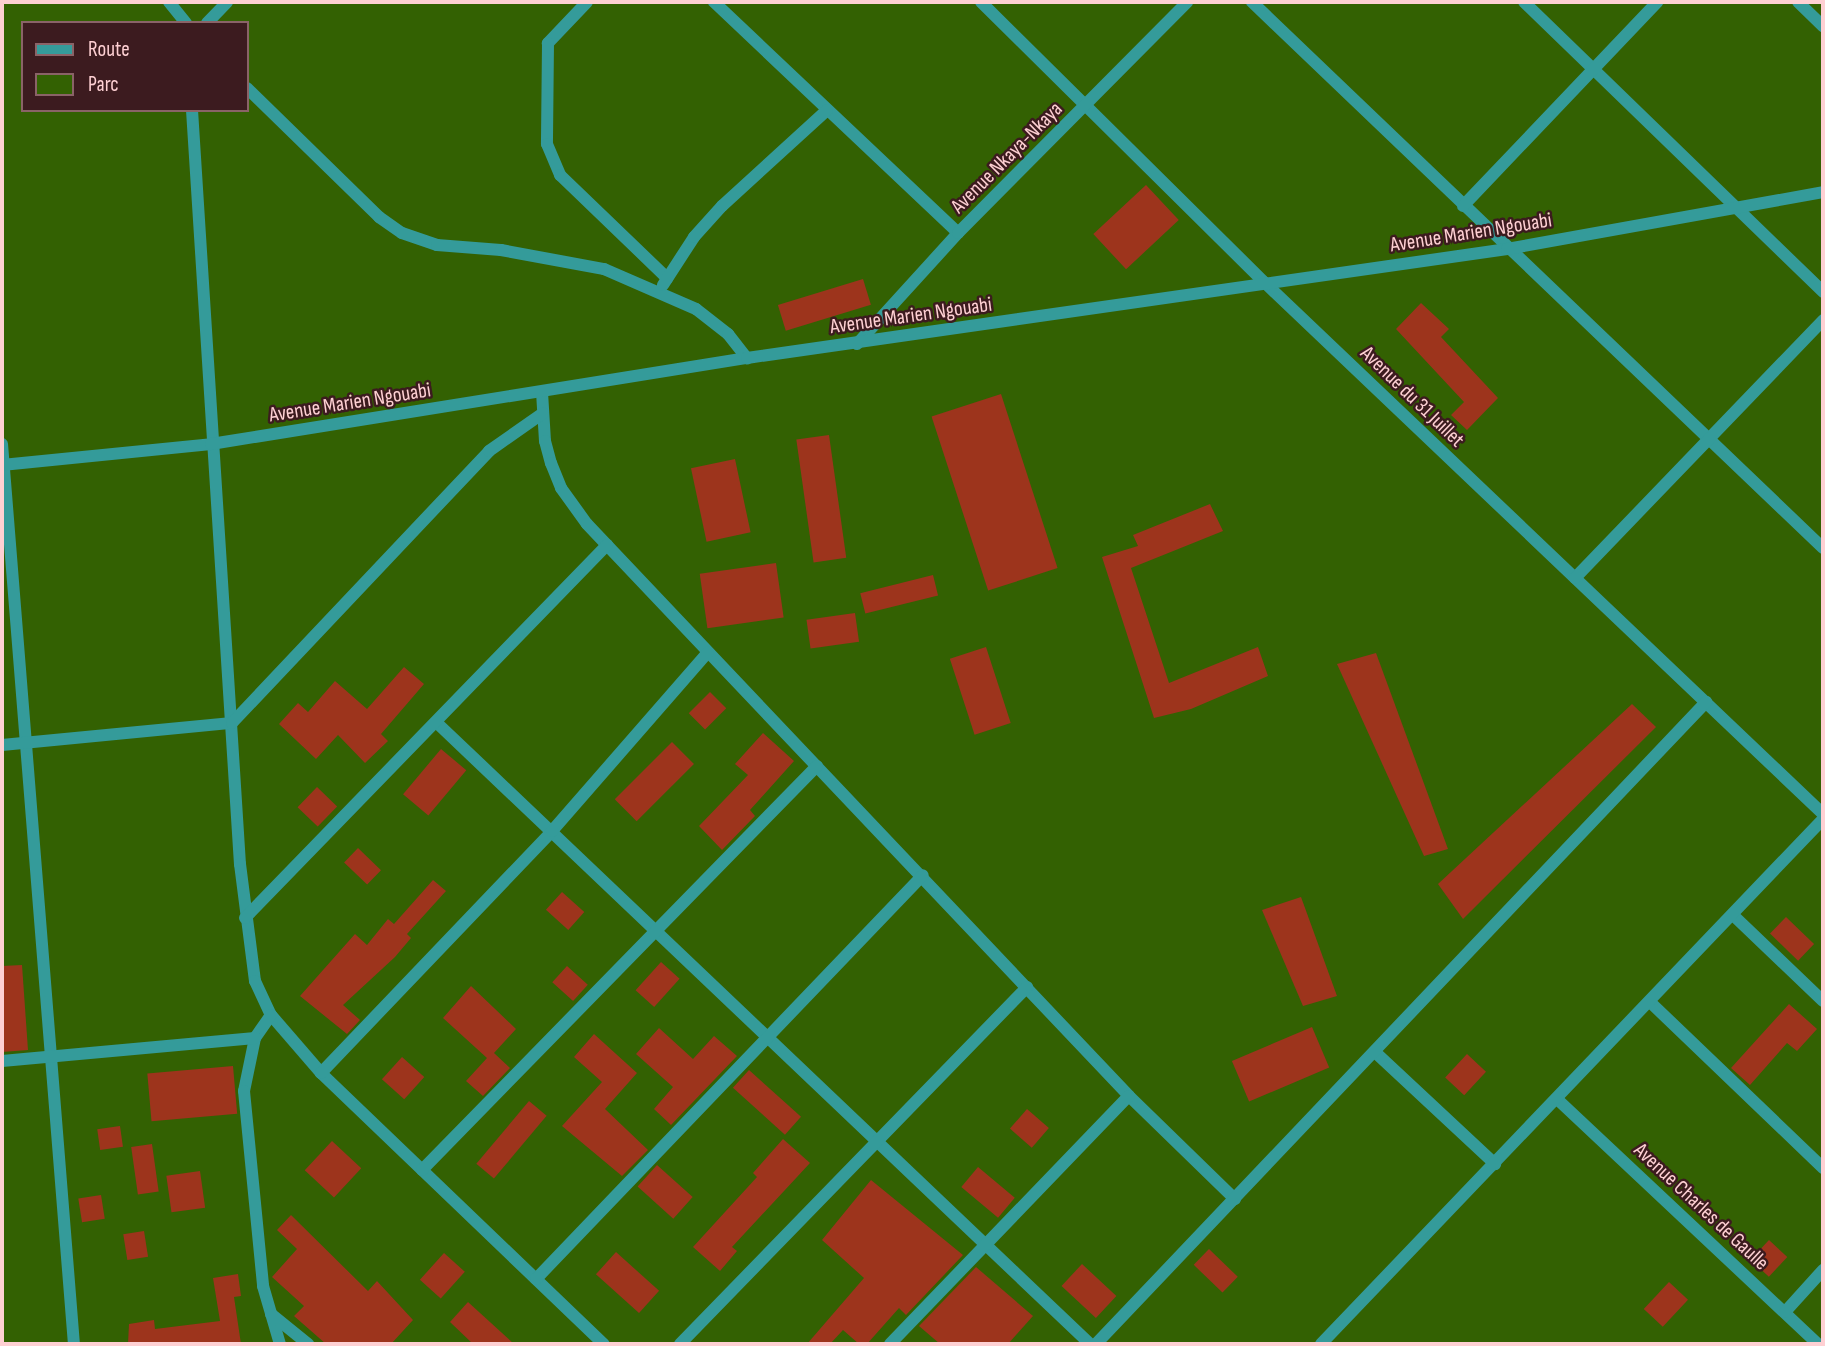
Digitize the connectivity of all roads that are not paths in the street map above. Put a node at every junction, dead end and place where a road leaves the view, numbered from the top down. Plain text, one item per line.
1 (169, 2) edge
2 (228, 2) edge
3 (587, 2) edge
4 (714, 2) edge
5 (981, 2) edge
6 (1187, 2) edge
7 (1252, 2) edge
8 (1524, 2) edge
9 (1657, 2) edge
10 (1798, 2) edge
11 (184, 21) edge
12 (209, 21) edge
13 (1823, 26) edge
14 (1595, 70) junction
15 (248, 89) edge
16 (1088, 105) junction
17 (827, 110) junction
18 (192, 112) edge
19 (1823, 192) edge
20 (1463, 206) junction
21 (1736, 206) junction
22 (958, 233) junction
23 (1507, 248) junction
24 (667, 278) junction
25 (1264, 282) junction
26 (660, 292) junction
27 (1823, 292) edge
28 (1823, 320) edge
29 (857, 344) junction
30 (747, 358) junction
31 (542, 392) junction
32 (543, 413) junction
33 (1706, 438) junction
34 (2, 444) edge
35 (211, 444) junction
36 (3, 465) edge
37 (607, 545) junction
38 (1823, 548) edge
39 (1575, 578) junction
40 (708, 652) junction
41 (1706, 702) junction
42 (232, 723) junction
43 (438, 723) junction
44 (25, 743) junction
45 (2, 746) edge
46 (817, 766) junction
47 (1823, 814) edge
48 (1823, 820) edge
49 (552, 831) junction
50 (923, 874) junction
51 (1734, 916) junction
52 (245, 918) junction
53 (657, 931) junction
54 (1027, 987) junction
55 (1823, 1001) edge
56 (1650, 1002) junction
57 (271, 1015) junction
58 (255, 1038) junction
59 (768, 1038) junction
60 (1376, 1053) junction
61 (49, 1057) junction
62 (2, 1061) edge
63 (321, 1073) junction
64 (1129, 1096) junction
65 (1557, 1099) junction
66 (877, 1143) junction
67 (1495, 1164) junction
68 (1823, 1168) edge
69 (422, 1170) junction
70 (1235, 1199) junction
71 (985, 1243) junction
72 (1823, 1270) edge
73 (536, 1279) junction
74 (1784, 1312) junction
75 (270, 1314) junction
76 (74, 1344) edge
77 (280, 1344) edge
78 (308, 1344) edge
79 (604, 1344) edge
80 (680, 1344) edge
81 (890, 1344) edge
82 (1090, 1344) edge
83 (1096, 1344) edge
84 (1321, 1344) edge
85 (1818, 1344) edge

1 - 11 street
2 - 12 street
3 - 24 street
4 - 17 street
5 - 16 street, Avenue du 31 Juillet
6 - 16 street, Avenue Nkaya-Nkaya
7 - 20 street
8 - 14 street
9 - 14 street
10 - 13 street
14 - 20 street
14 - 21 street
15 - 26 street
16 - 22 street, Avenue Nkaya-Nkaya
16 - 25 street, Avenue du 31 Juillet
17 - 22 street
17 - 24 street
18 - 35 street
19 - 21 street, Avenue Marien Ngouabi
20 - 23 street
21 - 23 street, Avenue Marien Ngouabi
21 - 27 street
22 - 29 street, Avenue Nkaya-Nkaya
23 - 25 street, Avenue Marien Ngouabi
23 - 33 street
24 - 26 street
25 - 29 street, Avenue Marien Ngouabi
25 - 39 street, Avenue du 31 Juillet
26 - 30 street
28 - 33 street
29 - 30 street, Avenue Marien Ngouabi
30 - 31 street, Avenue Marien Ngouabi
31 - 32 street
31 - 35 street, Avenue Marien Ngouabi
32 - 37 street
32 - 42 street
33 - 38 street
33 - 39 street
34 - 36 street
35 - 36 street, Avenue Marien Ngouabi
35 - 42 street
36 - 44 street
37 - 40 street
37 - 43 street
39 - 41 street, Avenue du 31 Juillet
40 - 46 street
40 - 49 street
41 - 47 street, Avenue du 31 Juillet
41 - 60 street
42 - 44 street
42 - 52 street
43 - 49 street
43 - 52 street
44 - 45 street
44 - 61 street
46 - 50 street
46 - 53 street
48 - 51 street
49 - 53 street
49 - 63 street
50 - 54 street
50 - 59 street
51 - 55 street
51 - 56 street
52 - 57 street
53 - 59 street
53 - 69 street
54 - 64 street
54 - 66 street
56 - 65 street
56 - 68 street
57 - 58 street
57 - 63 street
58 - 61 street
58 - 75 street
59 - 66 street
59 - 73 street
60 - 67 street
60 - 70 street
61 - 62 street
61 - 76 street
63 - 69 street
64 - 70 street
64 - 71 street
65 - 67 street
65 - 74 street, Avenue Charles de Gaulle
66 - 71 street
66 - 80 street
67 - 84 street
69 - 73 street
70 - 83 street
71 - 81 street
71 - 82 street
72 - 74 street
73 - 79 street
74 - 85 street, Avenue Charles de Gaulle
75 - 77 street
75 - 78 street

